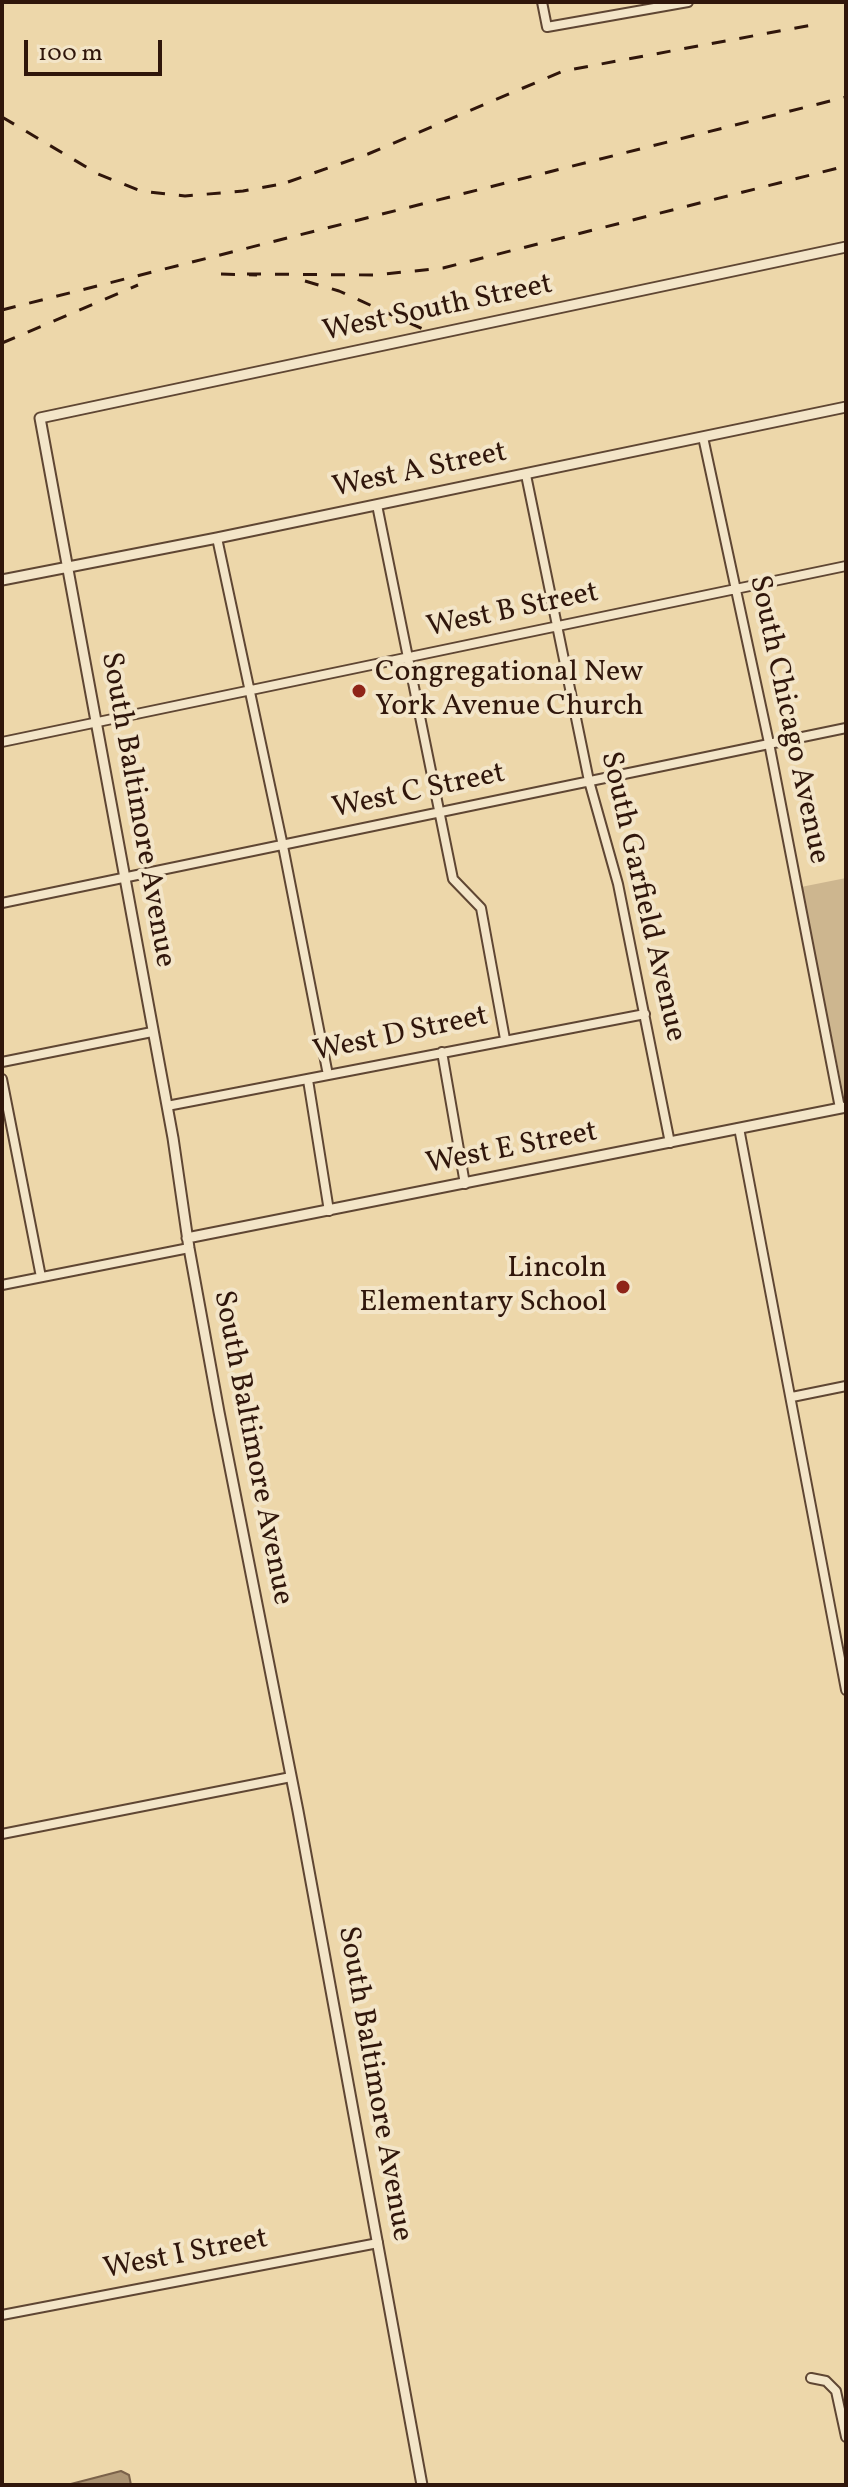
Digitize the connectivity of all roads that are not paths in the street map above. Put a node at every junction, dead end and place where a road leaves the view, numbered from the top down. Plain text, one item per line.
1 (542, 2) edge
2 (688, 2) edge
3 (846, 247) edge
4 (846, 407) edge
5 (40, 418) joint
6 (703, 437) junction
7 (526, 475) junction
8 (377, 505) junction
9 (217, 538) junction
10 (68, 566) junction
11 (846, 566) edge
12 (2, 580) edge
13 (736, 589) junction
14 (558, 628) junction
15 (407, 659) junction
16 (250, 691) junction
17 (96, 723) junction
18 (846, 728) edge
19 (2, 742) edge
20 (769, 743) junction
21 (589, 781) junction
22 (438, 813) junction
23 (283, 846) junction
24 (124, 879) junction
25 (2, 903) edge
26 (645, 1014) junction
27 (152, 1032) junction
28 (505, 1039) junction
29 (442, 1052) junction
30 (2, 1062) edge
31 (328, 1075) junction
32 (2, 1079) edge
33 (308, 1080) junction
34 (167, 1106) junction
35 (843, 1107) edge
36 (739, 1128) junction
37 (670, 1143) junction
38 (465, 1184) junction
39 (329, 1211) junction
40 (188, 1243) junction
41 (41, 1277) junction
42 (2, 1285) edge
43 (846, 1386) edge
44 (792, 1397) junction
45 (846, 1690) edge
46 (291, 1777) junction
47 (2, 1834) edge
48 (378, 2243) junction
49 (2, 2315) edge
50 (811, 2378) dead end
51 (846, 2437) edge
52 (421, 2485) edge

1 - 2 street
3 - 5 street, West South Street
4 - 6 street, West A Street
5 - 10 street, South Baltimore Avenue
6 - 7 street, West A Street
6 - 13 street, South Chicago Avenue
7 - 8 street, West A Street
7 - 14 street, South Garfield Avenue
8 - 9 street, West A Street
8 - 15 street
9 - 10 street, West A Street
9 - 16 street
10 - 12 street, West A Street
10 - 17 street, South Baltimore Avenue
11 - 13 street, West B Street
13 - 14 street, West B Street
13 - 20 street, South Chicago Avenue
14 - 15 street, West B Street
14 - 21 street, South Garfield Avenue
15 - 16 street, West B Street
15 - 22 street
16 - 17 street, West B Street
16 - 23 street
17 - 19 street, West B Street
17 - 24 street, South Baltimore Avenue
18 - 20 street, West C Street
20 - 21 street, West C Street
20 - 35 street, South Chicago Avenue
21 - 22 street, West C Street
21 - 26 street, South Garfield Avenue
22 - 23 street, West C Street
22 - 28 street
23 - 24 street, West C Street
23 - 31 street
24 - 25 street, West C Street
24 - 27 street, South Baltimore Avenue
26 - 28 street, West D Street
26 - 37 street, South Garfield Avenue
27 - 30 street
27 - 34 street, South Baltimore Avenue
28 - 29 street, West D Street
29 - 31 street, West D Street
29 - 38 street
31 - 33 street, West D Street
32 - 41 street
33 - 34 street, West D Street
33 - 39 street
34 - 40 street, South Baltimore Avenue
35 - 36 street, West E Street
36 - 37 street, West E Street
36 - 44 street
37 - 38 street, West E Street
38 - 39 street, West E Street
39 - 40 street, West E Street
40 - 41 street, West E Street
40 - 46 street, South Baltimore Avenue
41 - 42 street, West E Street
43 - 44 street
44 - 45 street
46 - 47 street
46 - 48 street, South Baltimore Avenue
48 - 49 street, West I Street
48 - 52 street, South Baltimore Avenue
50 - 51 street

